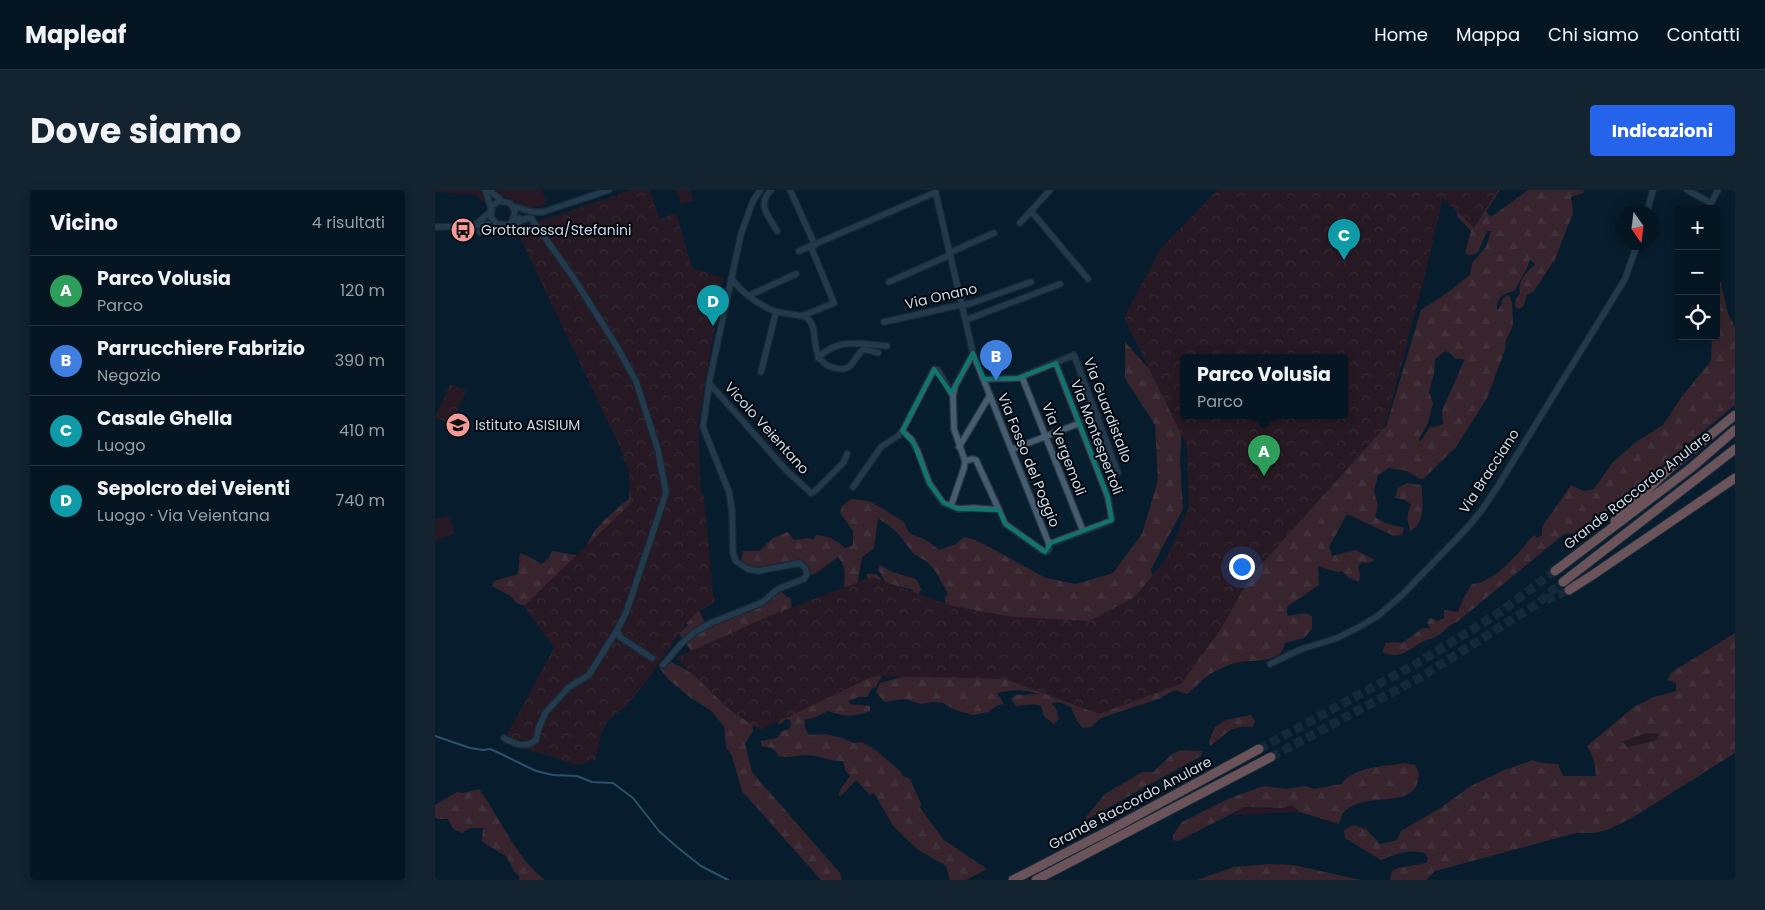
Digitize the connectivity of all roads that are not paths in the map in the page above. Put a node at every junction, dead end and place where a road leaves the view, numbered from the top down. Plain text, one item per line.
1 (487, 190) edge
2 (609, 190) edge
3 (761, 190) edge
4 (771, 190) edge
5 (790, 190) edge
6 (1050, 190) edge
7 (1653, 190) edge
8 (1687, 190) edge
9 (1718, 190) edge
10 (936, 191) edge
11 (502, 201) junction
12 (1649, 205) edge
13 (513, 206) junction
14 (491, 210) junction
15 (1031, 211) junction
16 (532, 212) junction
17 (512, 221) junction
18 (495, 223) junction
19 (1020, 223) dead end
20 (475, 225) junction
21 (435, 227) edge
22 (777, 231) dead end
23 (480, 232) dead end
24 (994, 233) dead end
25 (813, 246) junction
26 (1635, 250) edge
27 (799, 251) dead end
28 (950, 254) junction
29 (796, 274) dead end
30 (731, 278) junction
31 (1088, 279) dead end
32 (889, 282) dead end
33 (1031, 282) dead end
34 (1060, 284) dead end
35 (748, 296) junction
36 (962, 305) junction
37 (776, 312) junction
38 (801, 316) junction
39 (966, 320) junction
40 (884, 322) dead end
41 (887, 346) dead end
42 (879, 353) dead end
43 (973, 353) junction
44 (819, 358) junction
45 (1056, 363) junction
46 (761, 372) dead end
47 (1022, 377) junction
48 (984, 379) junction
49 (709, 384) junction
50 (990, 395) junction
51 (953, 396) junction
52 (1735, 415) edge
53 (1098, 416) junction
54 (1079, 424) junction
55 (1735, 430) edge
56 (902, 431) junction
57 (1046, 436) junction
58 (959, 447) junction
59 (1735, 449) edge
60 (1013, 450) junction
61 (847, 454) dead end
62 (965, 461) junction
63 (1119, 473) dead end
64 (1735, 478) edge
65 (853, 487) dead end
66 (951, 506) junction
67 (999, 510) junction
68 (1083, 531) junction
69 (1598, 540) junction
70 (1049, 544) junction
71 (1555, 571) tunnel mouth
72 (617, 630) junction
73 (652, 658) dead end
74 (1270, 664) dead end
75 (663, 665) dead end
76 (504, 738) dead end
77 (1259, 749) tunnel mouth
78 (1271, 757) tunnel mouth
79 (1013, 880) edge
80 (1036, 880) edge

1 - 11 street
1 - 14 street
2 - 16 street
3 - 30 street
4 - 22 street
5 - 25 street
6 - 15 street
7 - 12 street
8 - 9 street
10 - 25 street
10 - 28 street, Via Fosso del Poggio
11 - 13 street
11 - 14 street
13 - 16 street
13 - 17 street
14 - 18 street
14 - 20 street
15 - 19 street
15 - 31 street
16 - 17 street
17 - 18 street
18 - 20 street
20 - 21 street
23 - 72 street
24 - 28 street
25 - 27 street
25 - 38 street
26 - 74 street, Via Bracciano
28 - 32 street
28 - 36 street, Via Fosso del Poggio
29 - 35 street
30 - 35 street
30 - 49 street
33 - 36 street, Via Onano
34 - 39 street
35 - 37 street
36 - 39 street, Via Fosso del Poggio
36 - 40 street, Via Onano
37 - 38 street
37 - 46 street
38 - 44 street
39 - 43 street, Via Fosso del Poggio
41 - 44 street
42 - 44 street
43 - 48 street, Via Fosso del Poggio
43 - 51 street
45 - 47 street
45 - 53 street, Via Guardistallo
45 - 54 street, Via Montespertoli
47 - 48 street
47 - 57 street, Via Vergemoli
48 - 50 street, Via Fosso del Poggio
49 - 61 street, Vicolo Veientano
49 - 75 street
50 - 58 street
50 - 60 street, Via Fosso del Poggio
51 - 56 street
51 - 58 street
52 - 69 highway
53 - 54 street
53 - 63 street, Via Guardistallo
54 - 57 street
54 - 68 street, Via Montespertoli
55 - 69 highway, Grande Raccordo Anulare
56 - 65 street
56 - 66 street
57 - 60 street
57 - 68 street, Via Vergemoli
58 - 62 street
59 - 64 highway, Grande Raccordo Anulare
60 - 70 street, Via Fosso del Poggio
62 - 66 street
62 - 67 street
66 - 67 street
67 - 70 street, Via Fosso del Poggio
68 - 70 street
69 - 71 highway, Grande Raccordo Anulare
72 - 73 street
72 - 76 street
77 - 79 highway, Grande Raccordo Anulare
78 - 80 highway, Grande Raccordo Anulare

